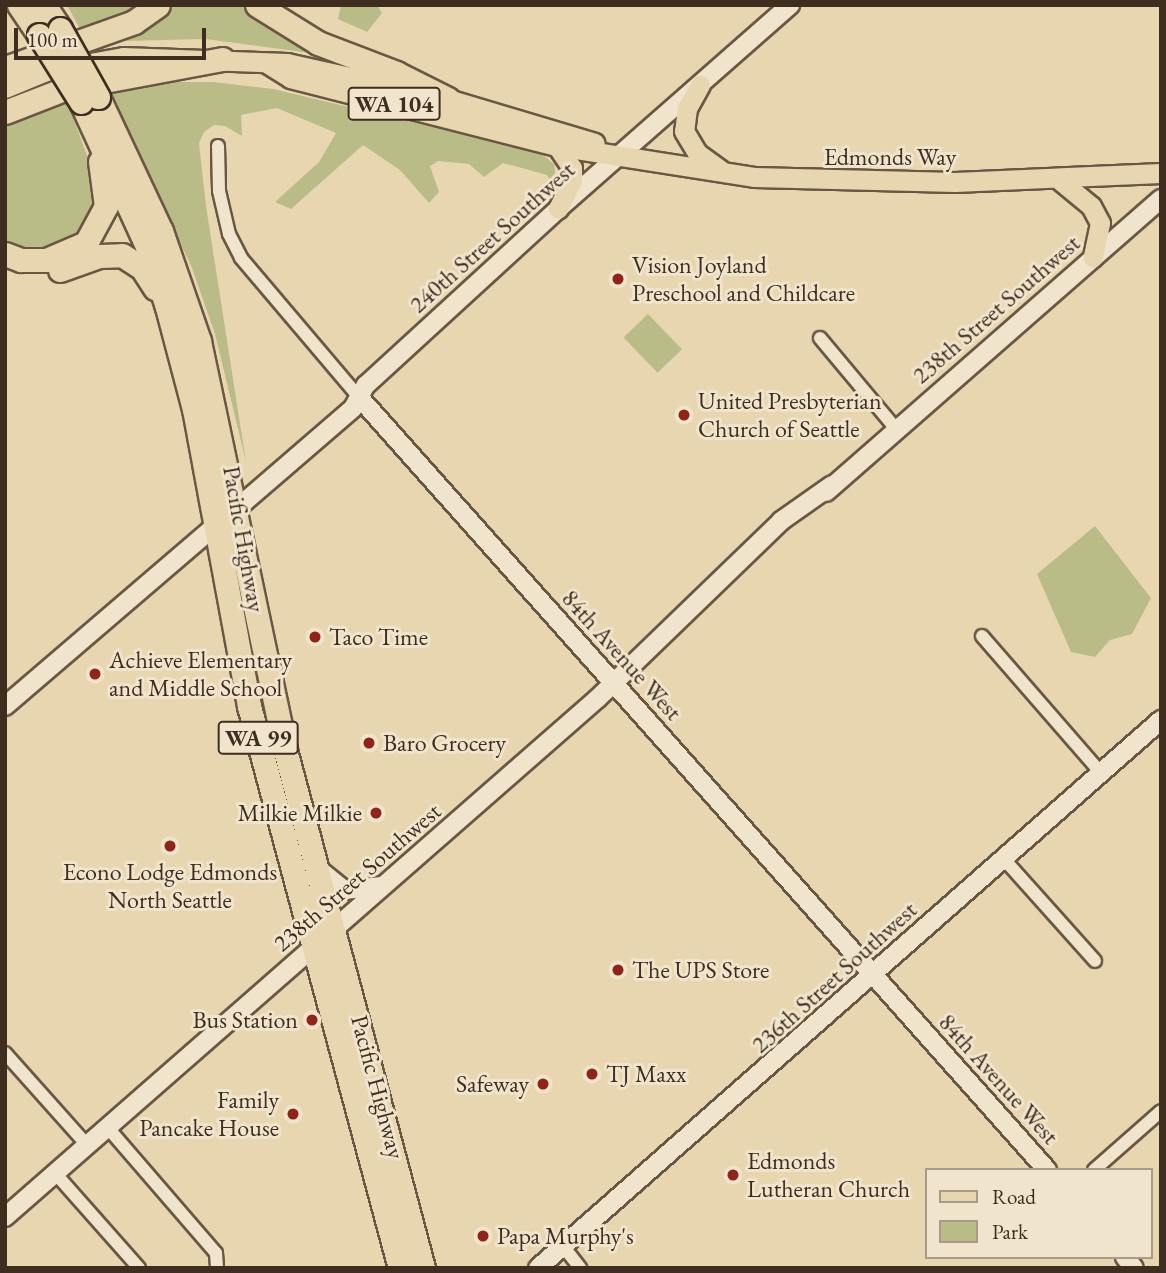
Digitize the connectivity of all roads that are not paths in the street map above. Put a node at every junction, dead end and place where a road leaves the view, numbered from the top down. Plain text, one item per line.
1 (19, 5) edge
2 (44, 5) edge
3 (57, 5) edge
4 (158, 5) edge
5 (257, 5) edge
6 (790, 5) edge
7 (50, 32) junction
8 (222, 59) junction
9 (268, 64) junction
10 (5, 68) edge
11 (700, 85) junction
12 (5, 88) edge
13 (90, 99) junction
14 (449, 99) junction
15 (5, 112) edge
16 (218, 145) dead end
17 (557, 146) junction
18 (622, 153) junction
19 (723, 173) junction
20 (1161, 173) edge
21 (1058, 178) junction
22 (1161, 199) edge
23 (558, 209) junction
24 (5, 254) edge
25 (1093, 257) junction
26 (5, 268) edge
27 (167, 307) junction
28 (820, 338) dead end
29 (359, 397) junction
30 (196, 418) junction
31 (896, 429) junction
32 (235, 510) junction
33 (216, 526) junction
34 (257, 622) junction
35 (982, 636) dead end
36 (614, 683) junction
37 (5, 706) edge
38 (1161, 720) edge
39 (1101, 773) junction
40 (1003, 858) junction
41 (316, 867) junction
42 (385, 885) junction
43 (333, 931) junction
44 (316, 947) junction
45 (1095, 961) dead end
46 (874, 974) junction
47 (5, 1052) edge
48 (1161, 1111) edge
49 (108, 1128) junction
50 (87, 1145) junction
51 (1045, 1168) edge
52 (1096, 1168) edge
53 (55, 1173) junction
54 (5, 1217) edge
55 (563, 1246) junction
56 (139, 1268) edge
57 (217, 1268) edge
58 (400, 1268) edge
59 (423, 1268) edge
60 (538, 1268) edge
61 (580, 1268) edge

1 - 7 highway, Pacific Highway / WA 99
2 - 7 highway, Pacific Highway / WA 99
3 - 7 highway
4 - 10 highway
5 - 14 highway
6 - 11 street, 240th Street Southwest
7 - 13 highway, Pacific Highway / WA 99, bridge
8 - 9 main road, Edmonds Way / WA 104
8 - 12 main road, Edmonds Way / WA 104
8 - 15 highway
9 - 14 main road, Edmonds Way / WA 104
9 - 17 main road, Edmonds Way / WA 104
11 - 18 street, 240th Street Southwest
11 - 19 main road
13 - 24 highway
13 - 27 highway, Pacific Highway / WA 99
13 - 32 highway, Pacific Highway / WA 99
14 - 18 main road, Edmonds Way / WA 104
16 - 29 street, 84th Avenue West
17 - 18 main road, Edmonds Way / WA 104
17 - 23 main road
18 - 19 main road, Edmonds Way / WA 104
18 - 23 street, 240th Street Southwest
19 - 21 main road, Edmonds Way / WA 104
20 - 21 main road, Edmonds Way / WA 104
21 - 25 main road
22 - 25 street, 238th Street Southwest
23 - 29 street, 240th Street Southwest
25 - 31 street, 238th Street Southwest
26 - 27 highway
27 - 30 highway, Pacific Highway / WA 99
28 - 31 street
29 - 32 street, 240th Street Southwest
29 - 36 street, 84th Avenue West
30 - 32 main road
30 - 33 highway, Pacific Highway / WA 99
31 - 36 street, 238th Street Southwest
32 - 34 highway, Pacific Highway / WA 99
33 - 34 main road
33 - 37 street
33 - 44 highway, Pacific Highway / WA 99
34 - 41 highway, Pacific Highway / WA 99
35 - 39 street
36 - 42 street, 238th Street Southwest
36 - 46 street, 84th Avenue West
38 - 39 street, 236th Street Southwest
39 - 40 street, 236th Street Southwest
40 - 45 street
40 - 46 street, 236th Street Southwest
41 - 42 street
41 - 43 highway, Pacific Highway / WA 99
42 - 43 street, 238th Street Southwest
43 - 44 street, 238th Street Southwest
43 - 59 highway, Pacific Highway / WA 99
44 - 49 street, 238th Street Southwest
44 - 58 highway, Pacific Highway / WA 99
46 - 51 street, 84th Avenue West
46 - 55 street, 236th Street Southwest
47 - 50 street
48 - 52 street
49 - 50 street, 238th Street Southwest
49 - 57 street
50 - 53 street, 238th Street Southwest
53 - 54 street, 238th Street Southwest
53 - 56 street
55 - 60 street, 236th Street Southwest
55 - 61 street

